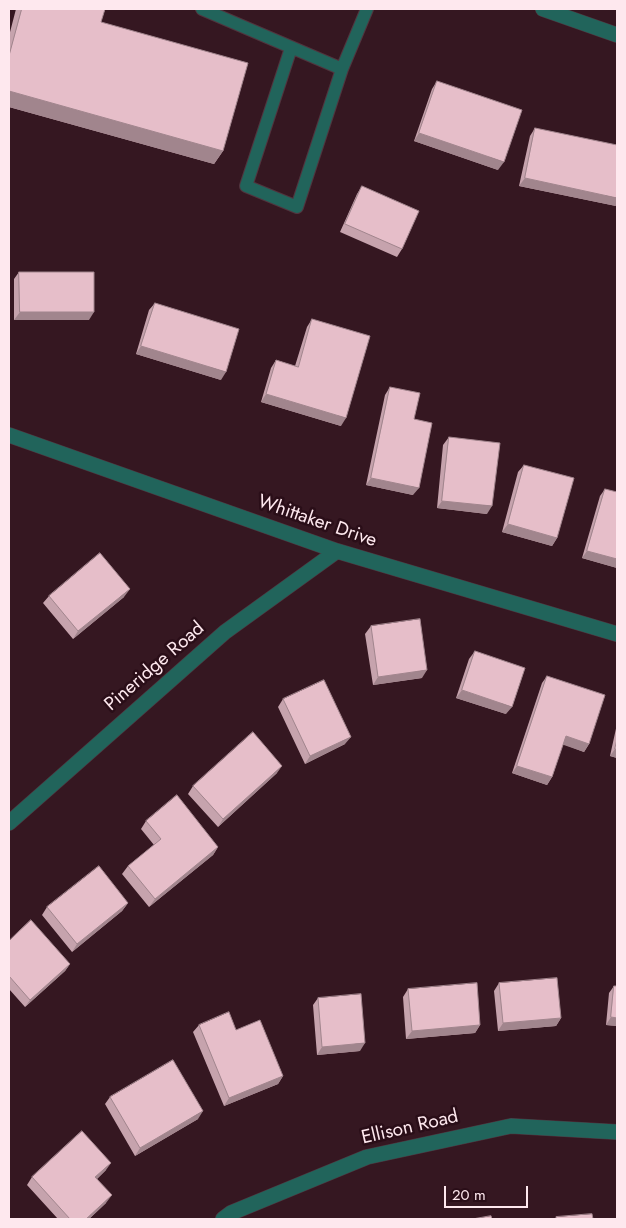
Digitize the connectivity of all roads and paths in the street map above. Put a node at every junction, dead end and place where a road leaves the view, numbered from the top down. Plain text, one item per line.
1 (202, 9) edge
2 (367, 9) edge
3 (543, 9) edge
4 (617, 35) edge
5 (291, 48) junction
6 (342, 69) junction
7 (9, 435) edge
8 (337, 551) junction
9 (617, 634) edge
10 (9, 823) edge
11 (617, 1132) edge
12 (223, 1219) edge

1 - 5 lane
2 - 6 lane
3 - 4 street
5 - 6 lane
5 - 6 lane
7 - 8 street, Whittaker Drive
8 - 9 street, Whittaker Drive
8 - 10 street, Pineridge Road
11 - 12 street, Ellison Road

